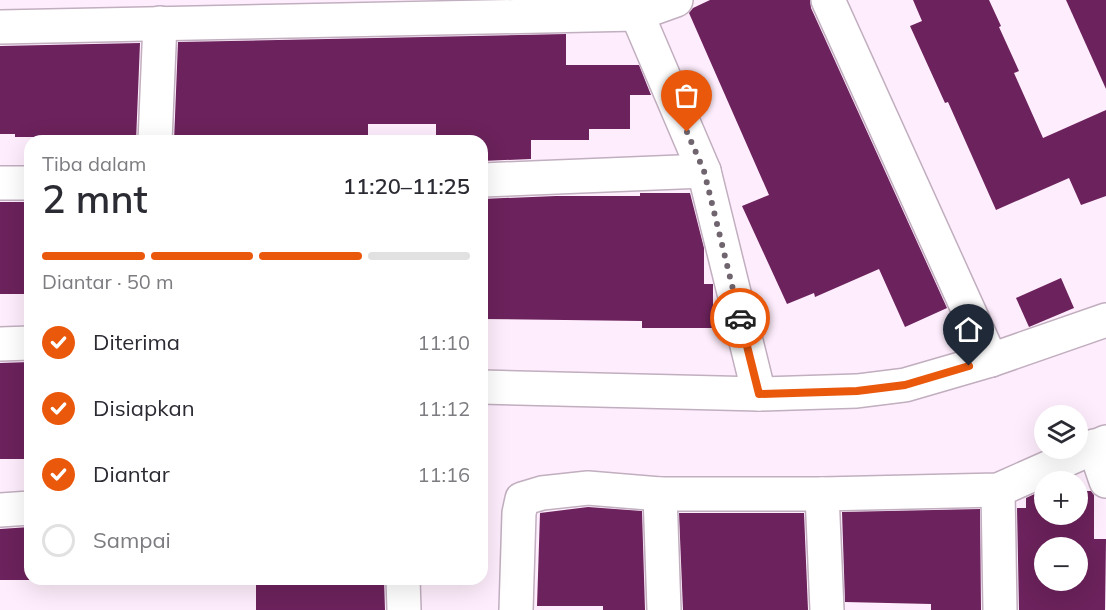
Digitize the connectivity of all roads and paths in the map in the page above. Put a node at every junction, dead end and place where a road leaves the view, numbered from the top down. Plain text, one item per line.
1 (676, 0) edge
2 (828, 0) edge
3 (633, 7) edge
4 (160, 23) junction
5 (0, 27) edge
6 (155, 135) edge
7 (704, 171) junction
8 (488, 180) edge
9 (0, 183) edge
10 (24, 183) edge
11 (1106, 320) edge
12 (24, 343) edge
13 (0, 344) edge
14 (991, 360) junction
15 (488, 387) edge
16 (759, 394) junction
17 (1100, 444) edge
18 (1106, 481) edge
19 (998, 490) junction
20 (660, 494) junction
21 (822, 494) junction
22 (24, 508) edge
23 (0, 510) edge
24 (403, 585) edge
25 (404, 610) edge
26 (516, 610) edge
27 (664, 610) edge
28 (827, 610) edge
29 (1000, 610) edge

1 - 3 street
2 - 14 street
3 - 4 street
3 - 7 street
4 - 5 street
4 - 6 street
7 - 8 street
7 - 16 street
9 - 10 street
11 - 14 street
12 - 13 street
14 - 16 street
15 - 16 street
17 - 18 street
17 - 19 street
19 - 21 street
19 - 29 street
20 - 21 street
20 - 26 street
20 - 27 street
21 - 28 street
22 - 23 street
24 - 25 street

